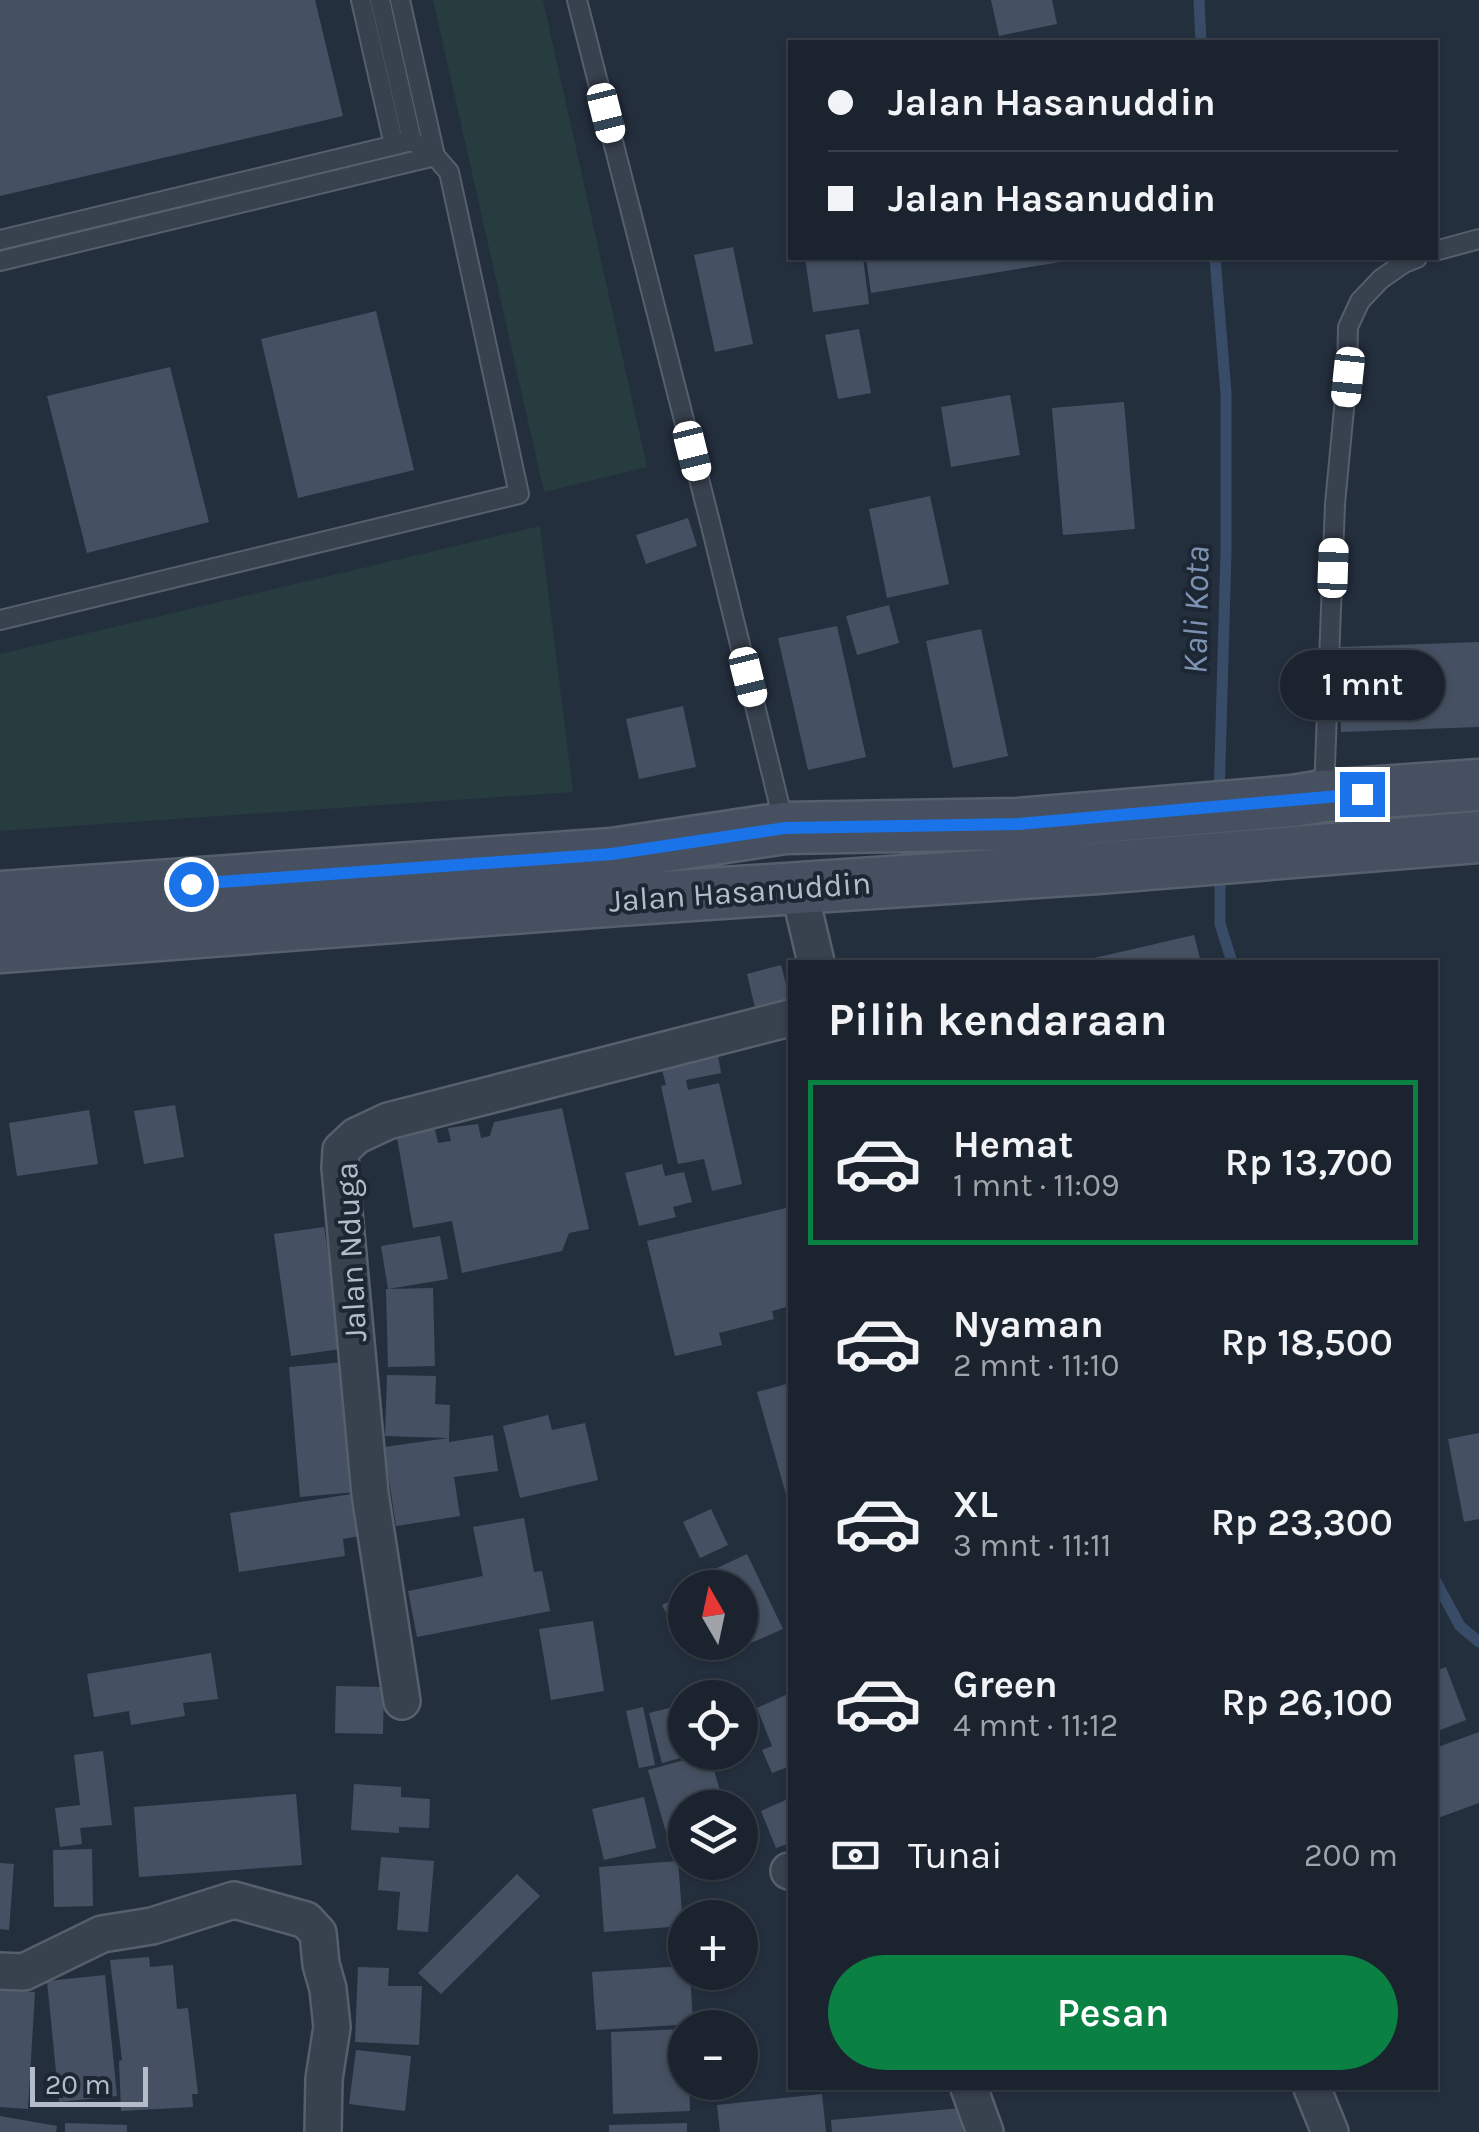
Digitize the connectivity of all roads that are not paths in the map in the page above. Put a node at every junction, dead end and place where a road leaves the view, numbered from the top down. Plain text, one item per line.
1 (362, 0) edge
2 (380, 0) edge
3 (400, 0) edge
4 (577, 0) edge
5 (403, 143) junction
6 (436, 156) junction
7 (1479, 239) edge
8 (0, 240) edge
9 (1438, 250) edge
10 (1412, 260) edge
11 (0, 261) edge
12 (0, 620) edge
13 (1479, 785) edge
14 (1308, 798) junction
15 (785, 828) junction
16 (1479, 837) edge
17 (799, 890) junction
18 (0, 898) edge
19 (0, 947) edge
20 (816, 960) edge
21 (788, 1019) edge
22 (402, 1701) dead end
23 (0, 1971) edge
24 (970, 2090) edge
25 (1313, 2090) edge
26 (323, 2132) edge
27 (984, 2132) edge
28 (1330, 2132) edge

1 - 5 lane
2 - 5 lane
3 - 6 lane
4 - 15 lane
5 - 6 lane
5 - 8 lane
6 - 11 lane
6 - 12 lane
7 - 9 lane
10 - 14 lane
13 - 14 street, Jalan Hasanuddin
14 - 15 street, Jalan Hasanuddin
15 - 18 street, Jalan Hasanuddin
16 - 17 street, Jalan Hasanuddin
17 - 19 street, Jalan Hasanuddin
17 - 20 street
21 - 22 street, Jalan Nduga
23 - 26 street
24 - 27 street
25 - 28 street

